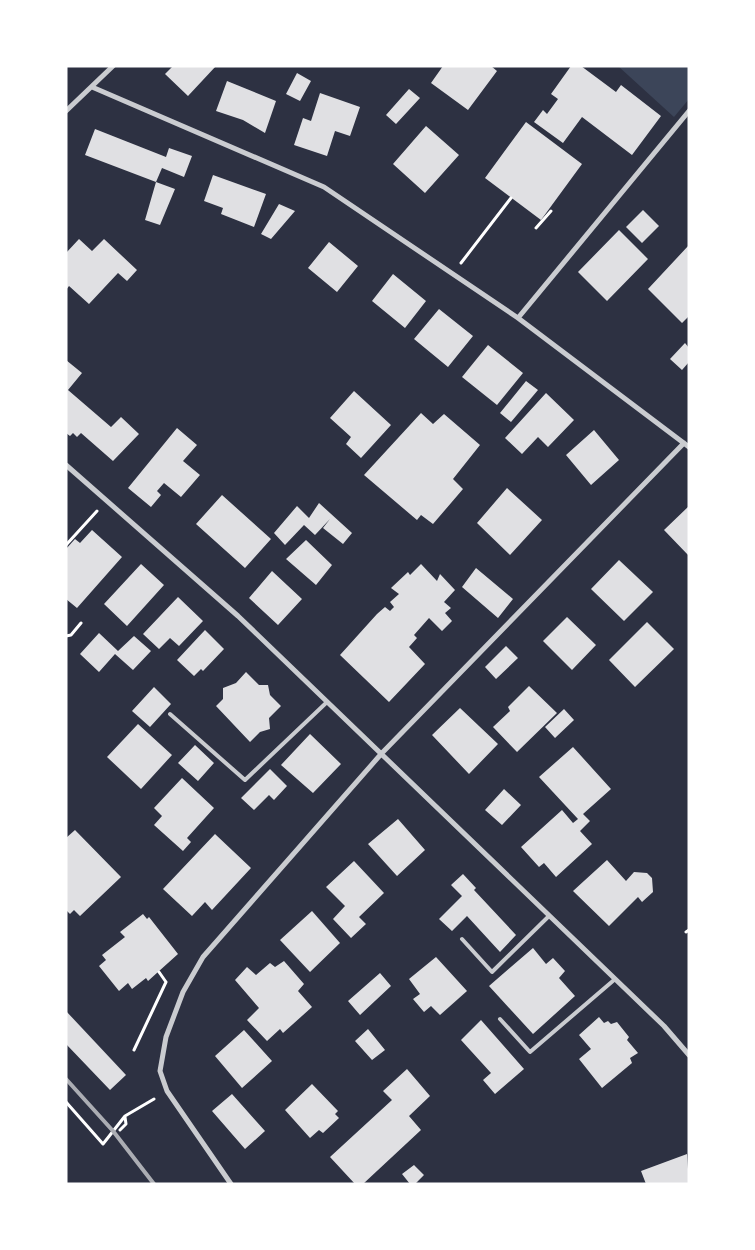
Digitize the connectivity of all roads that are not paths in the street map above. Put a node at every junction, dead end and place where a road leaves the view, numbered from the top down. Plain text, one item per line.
1 (113, 66) edge
2 (92, 87) junction
3 (66, 111) edge
4 (689, 112) edge
5 (518, 318) junction
6 (686, 445) edge
7 (66, 465) edge
8 (326, 703) junction
9 (170, 714) dead end
10 (382, 754) junction
11 (549, 916) junction
12 (462, 940) dead end
13 (614, 980) junction
14 (500, 1019) dead end
15 (688, 1053) edge
16 (231, 1184) edge

1 - 2 street
2 - 3 street
2 - 5 street
4 - 5 street
5 - 6 street
6 - 10 street
7 - 8 street
8 - 9 lane
8 - 10 street
10 - 11 street
10 - 16 street
11 - 12 lane
11 - 13 street
13 - 14 lane
13 - 15 street

